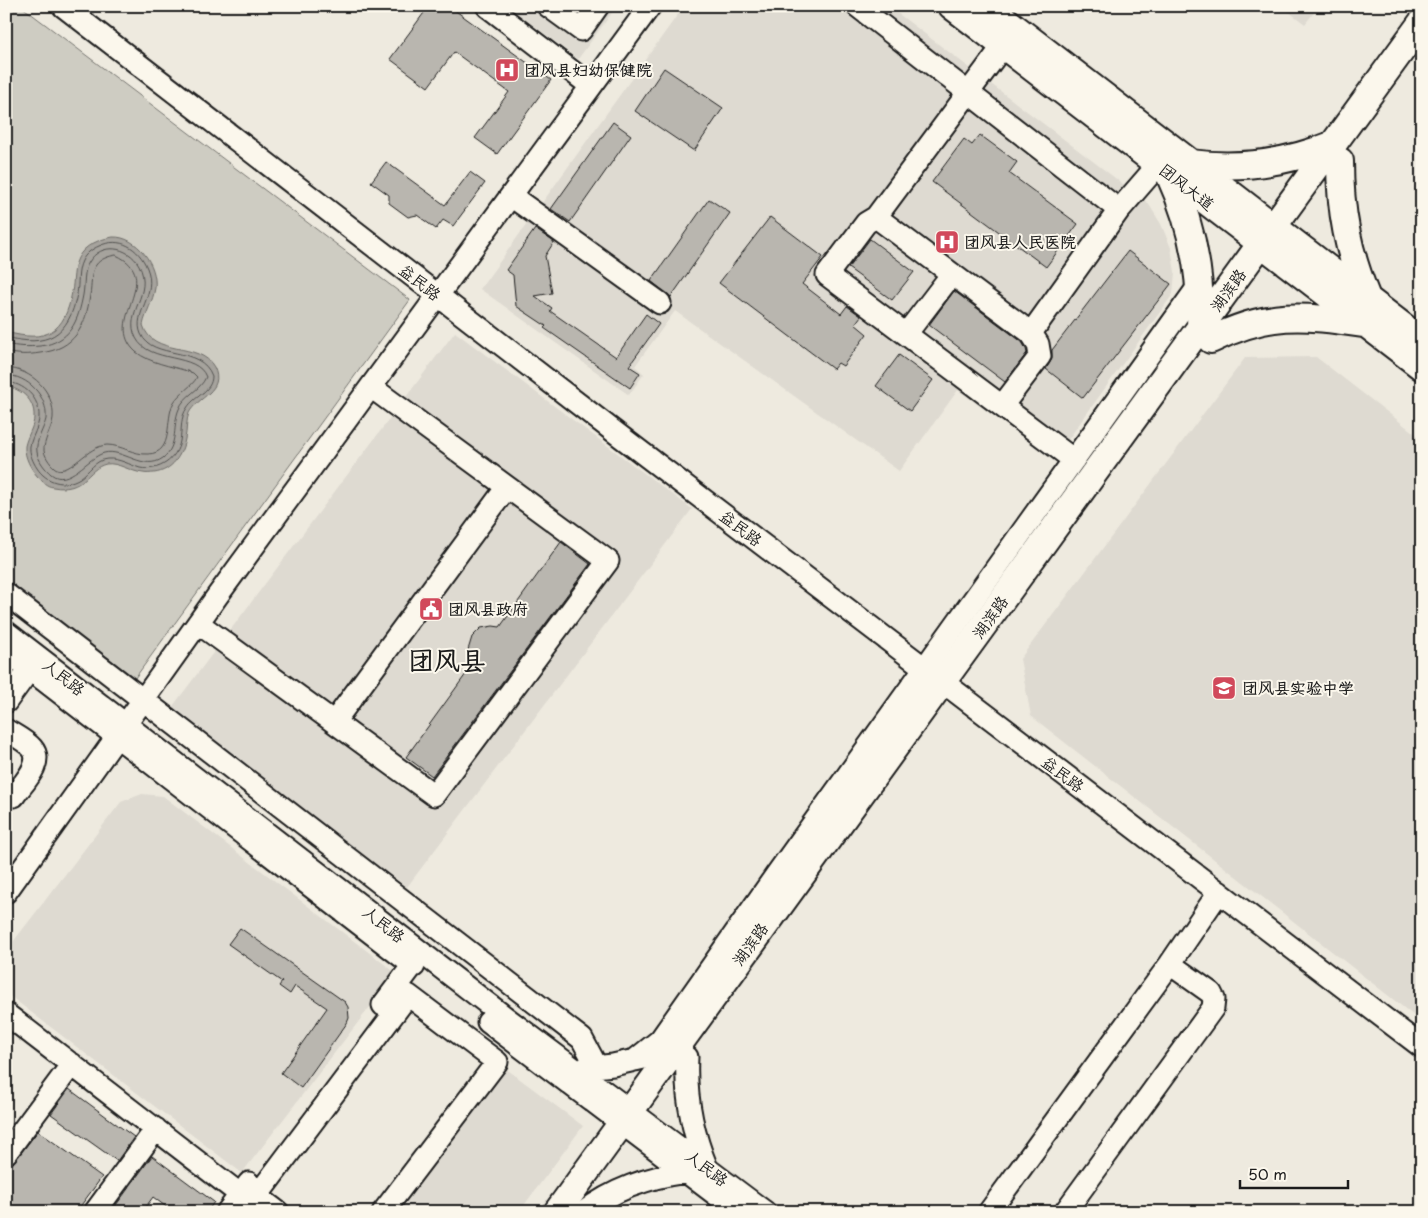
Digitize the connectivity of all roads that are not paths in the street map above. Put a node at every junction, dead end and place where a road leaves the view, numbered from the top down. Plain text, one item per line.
1 (63, 6) edge
2 (487, 6) edge
3 (548, 6) edge
4 (598, 6) edge
5 (650, 6) edge
6 (856, 6) edge
7 (952, 6) edge
8 (987, 6) edge
9 (1422, 22) edge
10 (1004, 46) junction
11 (1422, 48) edge
12 (591, 86) junction
13 (969, 93) junction
14 (1337, 152) junction
15 (1172, 167) junction
16 (510, 196) junction
17 (1120, 210) junction
18 (876, 217) junction
19 (1274, 240) junction
20 (952, 274) junction
21 (1200, 284) junction
22 (438, 296) junction
23 (1367, 298) junction
24 (660, 303) dead end
25 (1366, 324) junction
26 (1031, 333) junction
27 (906, 334) junction
28 (1206, 334) junction
29 (1422, 340) edge
30 (1422, 367) edge
31 (371, 387) junction
32 (1002, 406) junction
33 (1074, 460) junction
34 (508, 487) junction
35 (6, 594) edge
36 (198, 623) junction
37 (6, 632) edge
38 (6, 652) edge
39 (30, 670) junction
40 (941, 680) junction
41 (144, 700) junction
42 (6, 702) edge
43 (334, 722) junction
44 (6, 730) edge
45 (122, 731) junction
46 (14, 796) dead end
47 (6, 892) edge
48 (1219, 892) junction
49 (1170, 964) junction
50 (413, 965) junction
51 (6, 1014) edge
52 (1422, 1047) edge
53 (681, 1053) junction
54 (635, 1060) junction
55 (72, 1064) junction
56 (597, 1067) junction
57 (574, 1068) junction
58 (631, 1121) junction
59 (156, 1129) junction
60 (6, 1153) edge
61 (707, 1168) junction
62 (686, 1172) junction
63 (240, 1194) junction
64 (95, 1212) edge
65 (227, 1212) edge
66 (263, 1212) edge
67 (278, 1212) edge
68 (383, 1212) edge
69 (557, 1212) edge
70 (576, 1212) edge
71 (584, 1212) edge
72 (739, 1212) edge
73 (765, 1212) edge
74 (989, 1212) edge
75 (1065, 1212) edge

1 - 22 street, 益民路
2 - 12 street
3 - 4 street
5 - 12 street
6 - 13 street
7 - 10 main road, 团风大道
8 - 15 main road, 团风大道
9 - 14 main road, 湖滨路
10 - 13 street
10 - 15 main road, 团风大道
11 - 14 main road, 湖滨路
12 - 16 street
13 - 17 street
13 - 18 street
14 - 15 main road
14 - 19 main road, 湖滨路
14 - 23 main road
15 - 17 street
15 - 19 main road, 团风大道
15 - 21 main road
16 - 22 street
16 - 24 street
17 - 26 street
18 - 20 street
18 - 27 street
19 - 23 main road, 团风大道
19 - 25 main road, 团风大道
19 - 28 main road, 湖滨路
20 - 26 street
20 - 27 street
21 - 28 main road
21 - 33 street
22 - 31 street
22 - 40 street, 益民路
23 - 29 main road, 团风大道
25 - 28 main road
25 - 30 main road, 团风大道
26 - 32 street
27 - 32 street
28 - 40 main road, 湖滨路
31 - 34 street
31 - 36 street
32 - 33 street
33 - 40 street
34 - 43 street
34 - 43 street
35 - 41 street
36 - 41 street
36 - 43 street
37 - 45 street, 人民路
38 - 39 street, 人民路
39 - 42 street
39 - 45 street, 人民路
40 - 48 street, 益民路
40 - 53 main road, 湖滨路
40 - 54 street
41 - 45 street
41 - 56 street
44 - 46 street
45 - 47 street
45 - 50 street, 人民路
45 - 57 street, 人民路
48 - 49 street
48 - 52 street, 益民路
49 - 74 street
49 - 75 street
50 - 58 street, 人民路
50 - 63 street
51 - 55 street
53 - 54 street
53 - 58 main road, 湖滨路
53 - 61 street
54 - 56 street
55 - 59 street
55 - 60 street
56 - 57 street
57 - 58 street, 人民路
58 - 61 street, 人民路
58 - 62 street, 人民路
58 - 69 main road, 湖滨路
58 - 70 main road, 湖滨路
59 - 63 street
59 - 64 street
61 - 73 street, 人民路
62 - 71 street
62 - 72 street, 人民路
63 - 65 street
63 - 66 street
67 - 68 street

